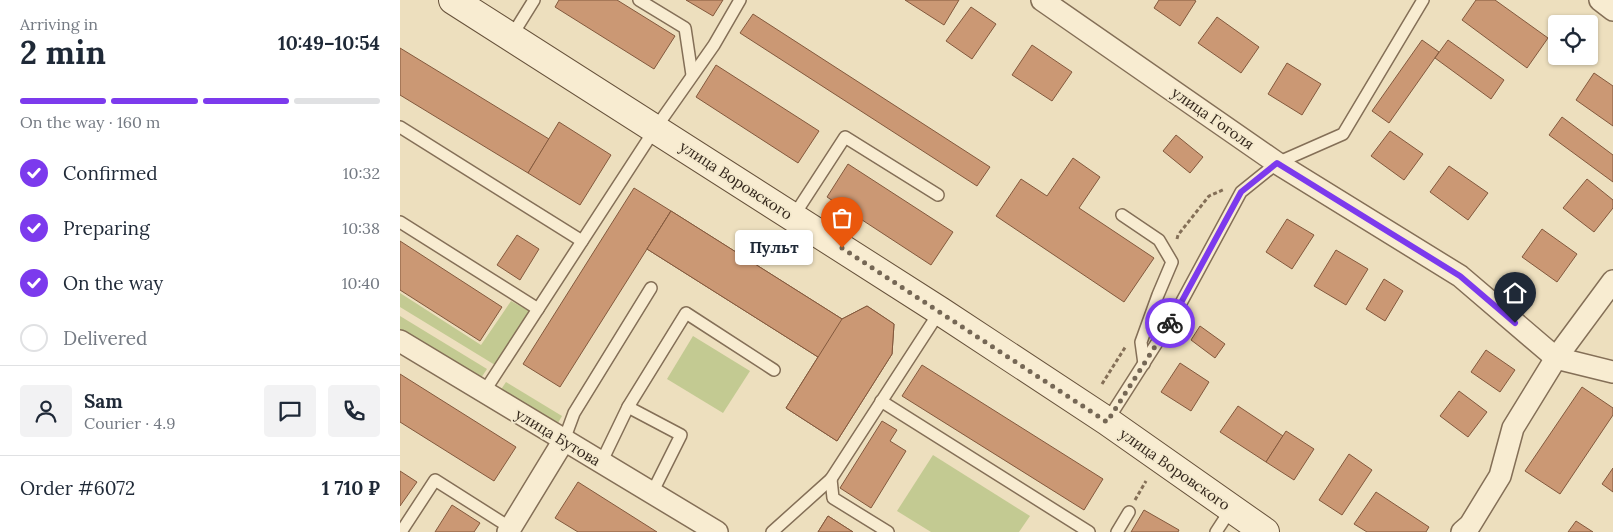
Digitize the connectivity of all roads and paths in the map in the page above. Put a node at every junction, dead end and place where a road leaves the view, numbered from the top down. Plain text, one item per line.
1 (453, 0) edge
2 (534, 0) edge
3 (639, 0) edge
4 (740, 0) edge
5 (1042, 0) edge
6 (1423, 0) edge
7 (1600, 0) edge
8 (1613, 10) edge
9 (511, 37) junction
10 (692, 75) junction
11 (400, 128) edge
12 (655, 128) junction
13 (1277, 163) junction
14 (938, 195) dead end
15 (1122, 215) dead end
16 (792, 217) junction
17 (400, 222) edge
18 (582, 241) junction
19 (1613, 281) edge
20 (651, 288) dead end
21 (538, 310) junction
22 (940, 311) junction
23 (400, 341) edge
24 (1556, 358) junction
25 (1144, 364) junction
26 (774, 370) dead end
27 (1613, 372) edge
28 (484, 392) junction
29 (882, 401) junction
30 (628, 407) junction
31 (1107, 422) junction
32 (564, 440) junction
33 (601, 462) junction
34 (831, 479) junction
35 (1146, 481) dead end
36 (652, 493) junction
37 (1232, 509) junction
38 (1129, 512) joint
39 (512, 531) edge
40 (401, 532) edge
41 (717, 532) edge
42 (772, 532) edge
43 (888, 532) edge
44 (1089, 532) edge
45 (1117, 532) edge
46 (1216, 532) edge
47 (1265, 532) edge
48 (1462, 532) edge

1 - 9 street, улица Воровского
2 - 9 lane
3 - 10 lane
4 - 10 lane
5 - 13 street, улица Гоголя
6 - 13 lane
7 - 8 street
9 - 12 street, улица Воровского
10 - 12 lane
11 - 18 lane
12 - 16 street, улица Воровского
12 - 18 lane
13 - 24 street, улица Гоголя
13 - 25 lane
14 - 16 lane
15 - 25 lane
16 - 22 street, улица Воровского
17 - 21 lane
18 - 21 lane
19 - 24 street
20 - 32 lane
21 - 28 lane
22 - 29 lane
22 - 31 street, улица Воровского
23 - 28 street, улица Бутова
24 - 27 street, улица Гоголя
24 - 48 street
25 - 31 lane
26 - 30 lane
28 - 32 street, улица Бутова
29 - 34 lane
29 - 44 lane
30 - 33 lane
30 - 36 lane
31 - 37 street, улица Воровского
32 - 33 street, улица Бутова
32 - 39 street
33 - 36 street, улица Бутова
34 - 42 lane
34 - 43 lane
35 - 38 path
36 - 41 street, улица Бутова
37 - 46 lane
37 - 47 street, улица Воровского
38 - 45 lane
39 - 40 lane

